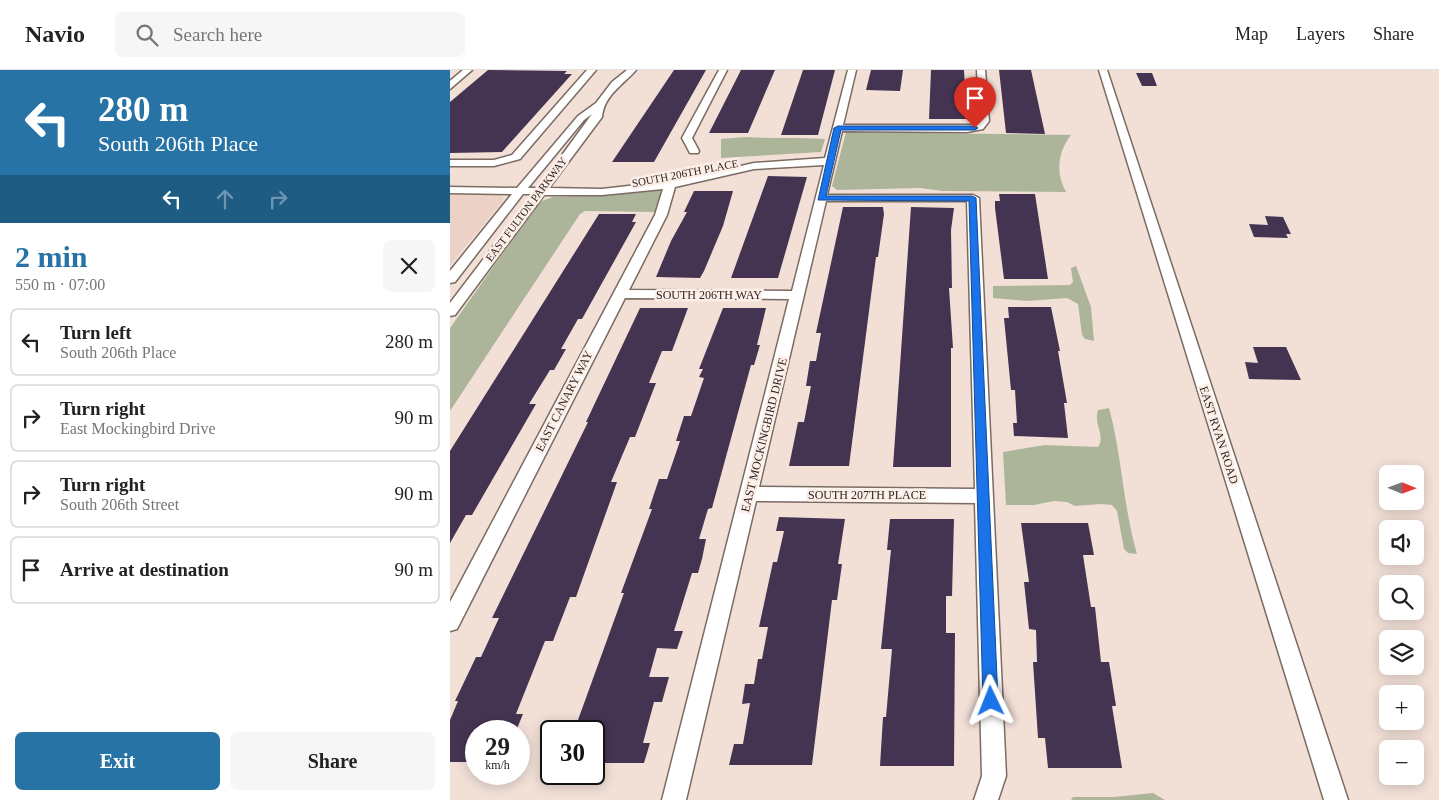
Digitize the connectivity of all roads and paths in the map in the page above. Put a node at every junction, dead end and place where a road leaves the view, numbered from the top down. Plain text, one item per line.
1 (468, 70) edge
2 (592, 70) edge
3 (620, 70) edge
4 (632, 70) edge
5 (723, 70) edge
6 (852, 70) edge
7 (981, 70) edge
8 (1103, 70) edge
9 (615, 84) junction
10 (450, 86) edge
11 (599, 105) junction
12 (838, 128) junction
13 (694, 151) dead end
14 (831, 158) junction
15 (450, 163) edge
16 (669, 182) junction
17 (450, 190) edge
18 (521, 190) junction
19 (540, 190) junction
20 (821, 198) junction
21 (450, 279) edge
22 (620, 294) junction
23 (798, 295) junction
24 (450, 312) edge
25 (750, 494) junction
26 (984, 496) junction
27 (450, 622) edge
28 (674, 800) edge
29 (986, 800) edge
30 (1336, 800) edge

1 - 10 street
2 - 15 street
3 - 9 street, EAST FULTON PARKWAY
4 - 9 street, EAST FULTON PARKWAY
5 - 13 street
6 - 12 street, EAST MOCKINGBIRD DRIVE
7 - 12 street
8 - 30 street, EAST RYAN ROAD
9 - 11 street, EAST FULTON PARKWAY
11 - 18 street, EAST FULTON PARKWAY
11 - 19 street, EAST FULTON PARKWAY
12 - 14 street, EAST MOCKINGBIRD DRIVE
14 - 16 street, SOUTH 206TH PLACE
14 - 20 street, EAST MOCKINGBIRD DRIVE
16 - 19 street, SOUTH 206TH PLACE
16 - 22 street, EAST CANARY WAY
17 - 18 street, SOUTH 206TH PLACE
18 - 19 street, SOUTH 206TH PLACE
18 - 21 street, EAST FULTON PARKWAY
19 - 24 street, EAST FULTON PARKWAY
20 - 23 street, EAST MOCKINGBIRD DRIVE
20 - 26 street
22 - 23 street, SOUTH 206TH WAY
22 - 27 street, EAST CANARY WAY
23 - 25 street, EAST MOCKINGBIRD DRIVE
25 - 26 street, SOUTH 207TH PLACE
25 - 28 street, EAST MOCKINGBIRD DRIVE
26 - 29 street

